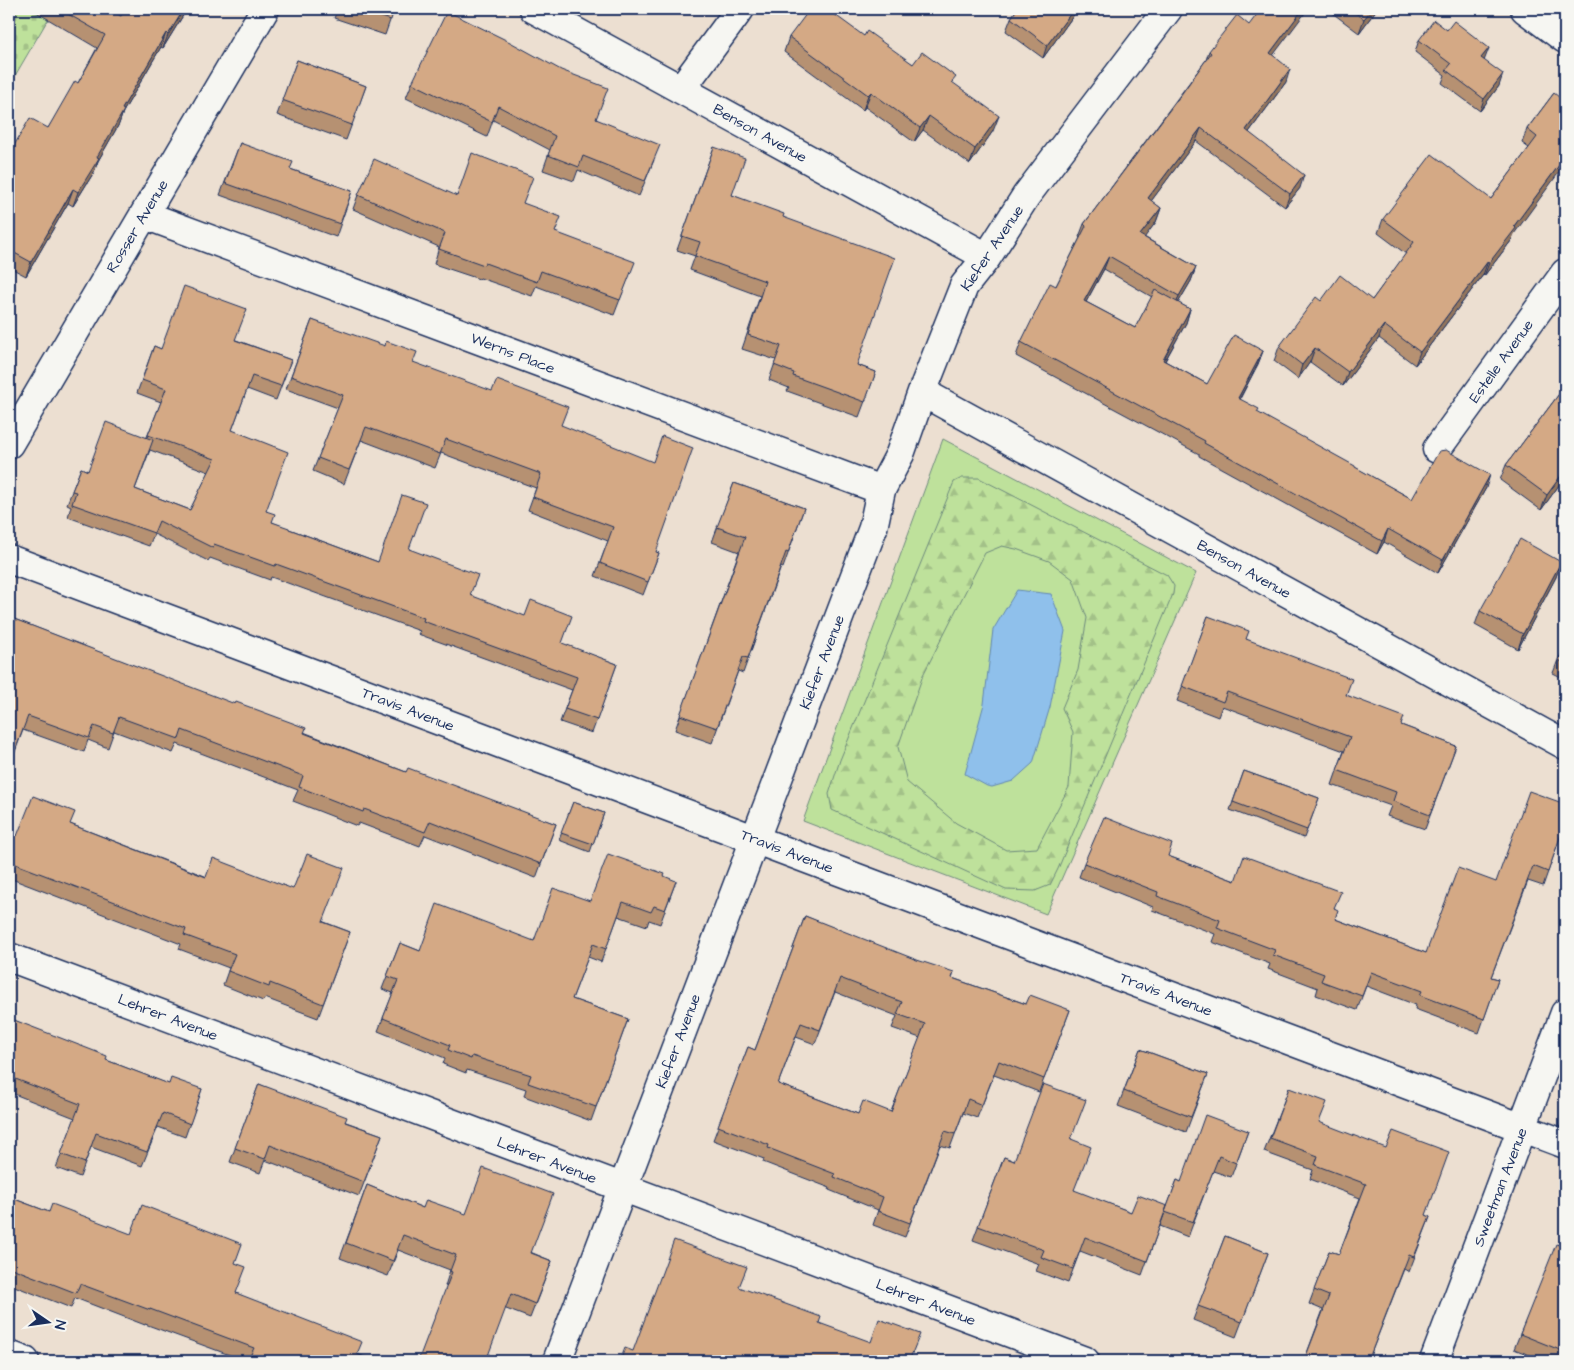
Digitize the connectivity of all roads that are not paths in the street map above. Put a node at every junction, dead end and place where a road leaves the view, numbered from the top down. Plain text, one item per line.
1 (265, 9) edge
2 (534, 9) edge
3 (740, 9) edge
4 (1168, 9) edge
5 (1525, 9) edge
6 (1565, 39) edge
7 (681, 89) junction
8 (144, 215) junction
9 (987, 257) junction
10 (1565, 273) edge
11 (922, 392) junction
12 (9, 444) edge
13 (1437, 449) dead end
14 (881, 490) junction
15 (9, 559) edge
16 (1565, 745) edge
17 (755, 839) junction
18 (9, 957) edge
19 (1565, 1013) edge
20 (1522, 1128) junction
21 (1565, 1144) edge
22 (622, 1188) junction
23 (9, 1355) edge
24 (25, 1361) edge
25 (557, 1361) edge
26 (1085, 1361) edge
27 (1434, 1361) edge

1 - 8 street, Rosser Avenue
2 - 7 street, Benson Avenue
3 - 7 street
4 - 9 street, Kiefer Avenue
5 - 6 street
7 - 9 street, Benson Avenue
8 - 12 street, Rosser Avenue
8 - 14 street, Werns Place
9 - 11 street, Kiefer Avenue
10 - 13 street, Estelle Avenue
11 - 14 street, Kiefer Avenue
11 - 16 street, Benson Avenue
14 - 17 street, Kiefer Avenue
15 - 17 street, Travis Avenue
17 - 20 street, Travis Avenue
17 - 22 street, Kiefer Avenue
18 - 22 street, Lehrer Avenue
19 - 20 street, Sweetman Avenue
20 - 21 street, Travis Avenue
20 - 27 street, Sweetman Avenue
22 - 25 street, Kiefer Avenue
22 - 26 street, Lehrer Avenue
23 - 24 street

